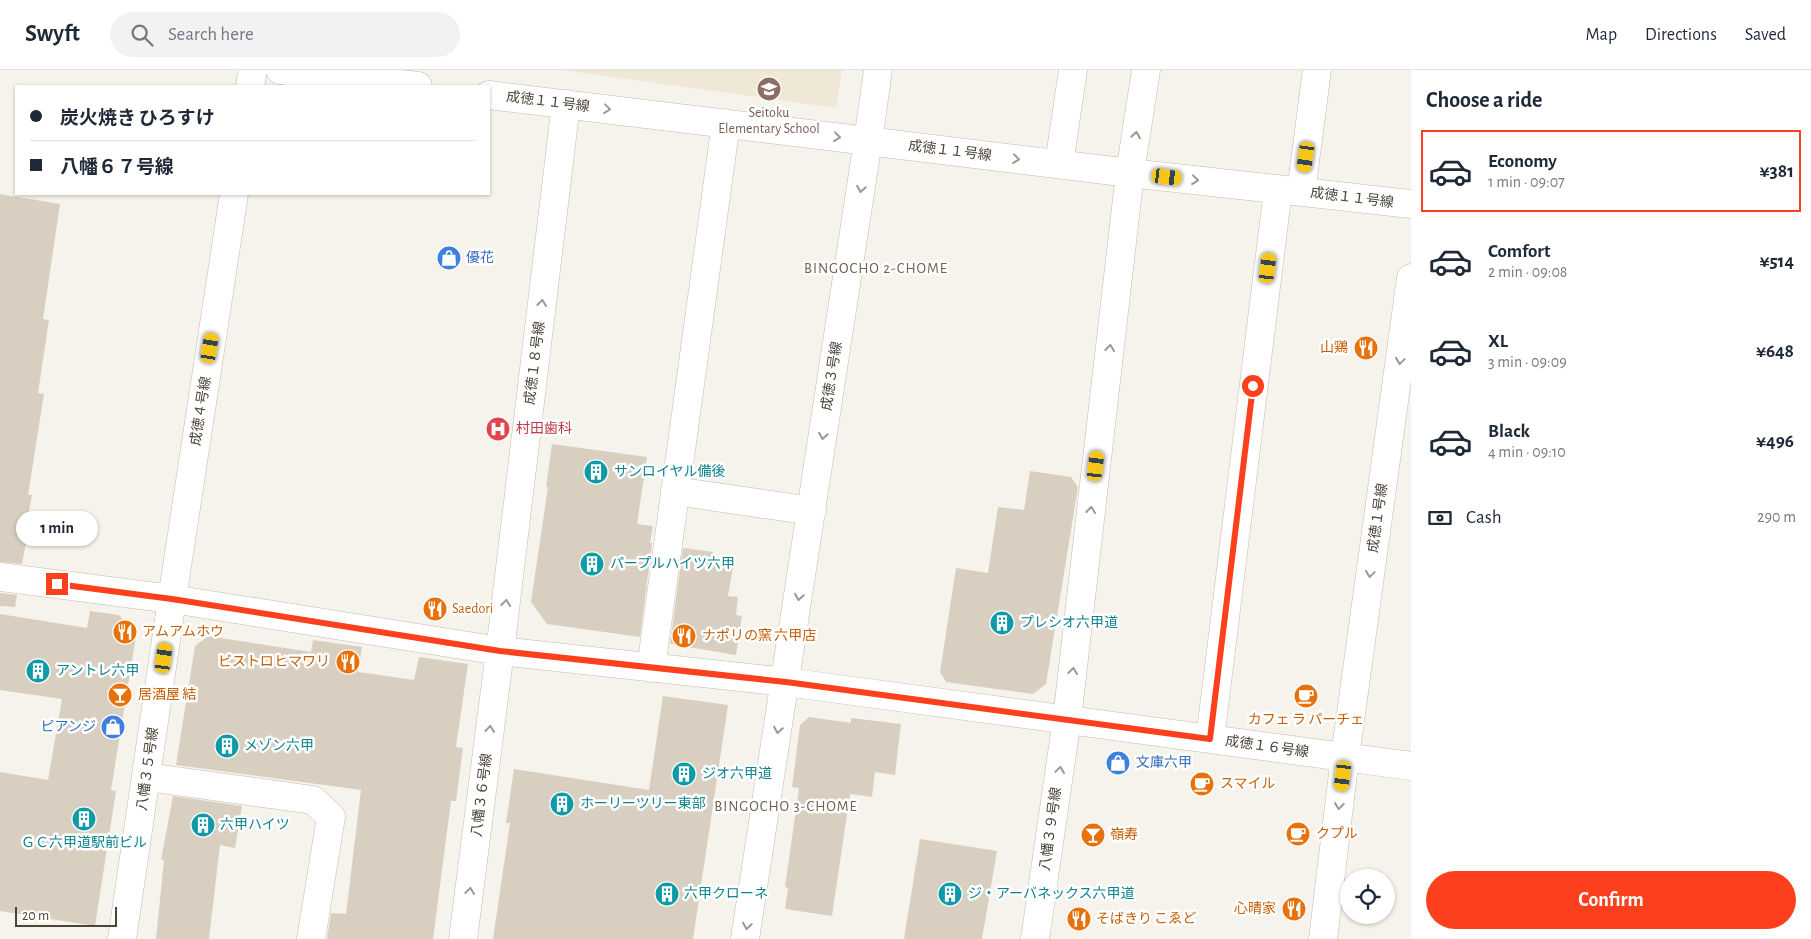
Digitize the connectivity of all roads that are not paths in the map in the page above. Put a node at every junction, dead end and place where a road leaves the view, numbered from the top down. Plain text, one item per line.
1 (253, 70) edge
2 (280, 70) edge
3 (878, 70) edge
4 (1074, 70) edge
5 (1146, 70) edge
6 (1318, 70) edge
7 (250, 85) edge
8 (409, 85) edge
9 (490, 95) edge
10 (566, 104) junction
11 (726, 124) junction
12 (868, 141) junction
13 (1059, 164) junction
14 (1130, 173) junction
15 (1289, 191) junction
16 (234, 195) edge
17 (1411, 204) edge
18 (1411, 278) edge
19 (675, 491) junction
20 (812, 511) junction
21 (0, 577) edge
22 (172, 599) junction
23 (500, 651) junction
24 (651, 668) junction
25 (786, 682) junction
26 (1067, 720) junction
27 (1210, 739) junction
28 (1345, 757) junction
29 (1411, 766) edge
30 (147, 777) junction
31 (122, 939) edge
32 (311, 939) edge
33 (463, 939) edge
34 (745, 939) edge
35 (1035, 939) edge
36 (1323, 939) edge

1 - 7 street
2 - 8 street
3 - 12 street, 成徳３号線
4 - 13 street
14 -> 5 street, 八幡３９号線
6 - 15 street
9 - 10 street, 成徳１１号線
10 -> 11 street, 成徳１１号線
23 -> 10 street, 成徳１８号線
11 -> 12 street, 成徳１１号線
11 - 19 street
12 -> 13 street, 成徳１１号線
12 -> 20 street, 成徳３号線
13 - 14 street, 成徳１１号線
14 -> 15 street, 成徳１１号線
26 -> 14 street, 八幡３９号線
15 - 17 street, 成徳１１号線
15 - 27 street
16 - 22 street, 成徳４号線
18 -> 28 street, 成徳１号線
19 - 20 street
19 - 24 street
20 -> 25 street, 成徳３号線
21 - 22 street, 成徳１６号線
22 - 23 street, 成徳１６号線
22 - 30 street, 八幡３５号線
23 - 24 street, 成徳１６号線
33 -> 23 street, 八幡３６号線
24 - 25 street, 成徳１６号線
25 - 26 street, 成徳１６号線
25 -> 34 street, 成徳３号線
26 - 27 street, 成徳１６号線
35 -> 26 street, 八幡３９号線
27 - 28 street, 成徳１６号線
28 - 29 street, 成徳１６号線
28 -> 36 street, 成徳１号線
30 - 31 street, 八幡３５号線
30 - 32 street

